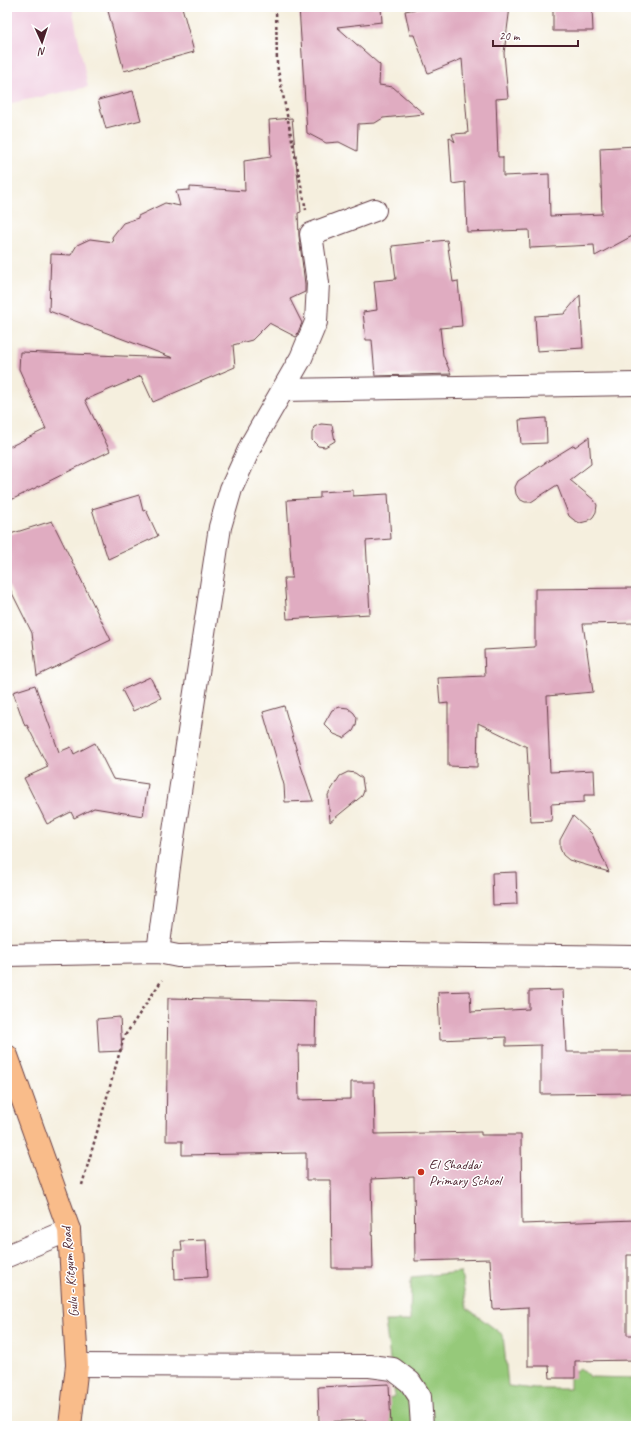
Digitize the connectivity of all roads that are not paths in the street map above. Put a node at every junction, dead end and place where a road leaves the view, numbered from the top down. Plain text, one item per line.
1 (375, 210) dead end
2 (636, 384) edge
3 (283, 390) junction
4 (168, 954) junction
5 (7, 955) edge
6 (636, 957) edge
7 (7, 1056) edge
8 (69, 1230) junction
9 (7, 1256) edge
10 (77, 1365) junction
11 (70, 1426) edge
12 (422, 1426) edge

1 - 3 street
2 - 3 street
3 - 4 street
4 - 5 street
4 - 6 street
7 - 8 main road, Gulu - Kitgum Road
8 - 9 street
8 - 10 main road, Gulu - Kitgum Road
10 - 11 main road, Gulu - Kitgum Road
10 - 12 street

